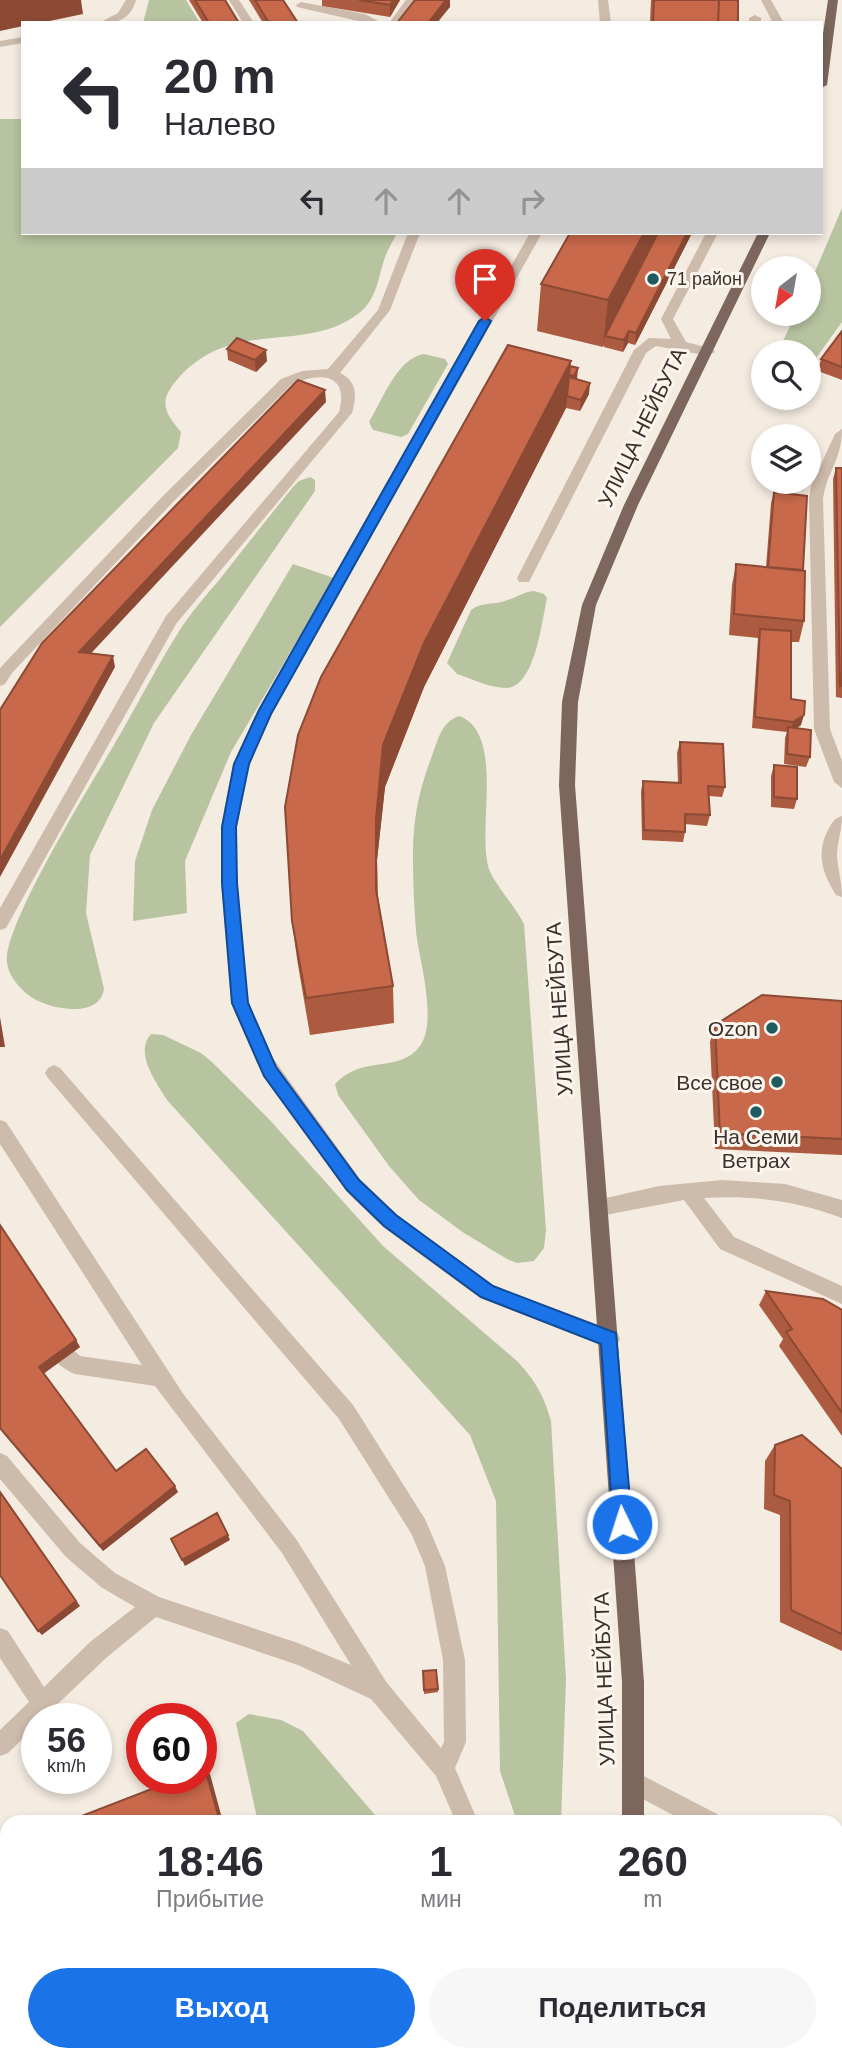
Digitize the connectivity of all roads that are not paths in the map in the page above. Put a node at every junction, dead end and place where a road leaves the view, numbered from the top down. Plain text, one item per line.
1 (131, 0) edge
2 (234, 0) edge
3 (412, 0) edge
4 (603, 0) edge
5 (766, 0) edge
6 (833, 0) edge
7 (299, 3) edge
8 (109, 21) edge
9 (248, 21) edge
10 (317, 21) edge
11 (372, 21) edge
12 (396, 21) edge
13 (606, 21) edge
14 (778, 21) edge
15 (21, 40) edge
16 (0, 44) edge
17 (824, 48) edge
18 (413, 235) edge
19 (535, 235) edge
20 (711, 235) edge
21 (763, 235) edge
22 (681, 345) junction
23 (708, 352) junction
24 (332, 374) junction
25 (842, 435) edge
26 (524, 578) dead end
27 (0, 680) edge
28 (842, 782) edge
29 (842, 822) edge
30 (842, 890) edge
31 (0, 923) edge
32 (54, 1073) dead end
33 (0, 1128) edge
34 (689, 1192) junction
35 (600, 1207) junction
36 (842, 1209) edge
37 (842, 1295) edge
38 (35, 1321) edge
39 (610, 1339) junction
40 (161, 1377) junction
41 (0, 1463) edge
42 (154, 1605) junction
43 (0, 1639) edge
44 (379, 1691) junction
45 (42, 1703) joint
46 (21, 1724) edge
47 (0, 1745) edge
48 (443, 1768) junction
49 (634, 1782) junction
50 (464, 1815) edge
51 (633, 1815) edge
52 (696, 1815) edge

1 - 8 lane
2 - 9 lane
3 - 12 lane
4 - 13 lane
5 - 14 lane
6 - 17 main road
7 - 10 lane
7 - 11 lane
15 - 16 lane
18 - 24 lane
19 - 39 lane
20 - 22 lane
21 - 23 main road, УЛИЦА НЕЙБУТА
22 - 23 lane
22 - 26 lane
23 - 35 main road, УЛИЦА НЕЙБУТА
24 - 27 lane
24 - 31 lane
25 - 28 lane
29 - 30 lane
32 - 48 lane
33 - 40 lane
34 - 35 lane
34 - 36 lane
34 - 37 lane
35 - 39 main road, УЛИЦА НЕЙБУТА
38 - 40 lane
39 - 49 main road, УЛИЦА НЕЙБУТА
40 - 44 lane
41 - 42 lane
42 - 44 lane
42 - 45 lane
43 - 45 lane
44 - 48 lane
46 - 47 lane
48 - 50 lane
49 - 51 main road, УЛИЦА НЕЙБУТА
49 - 52 lane

